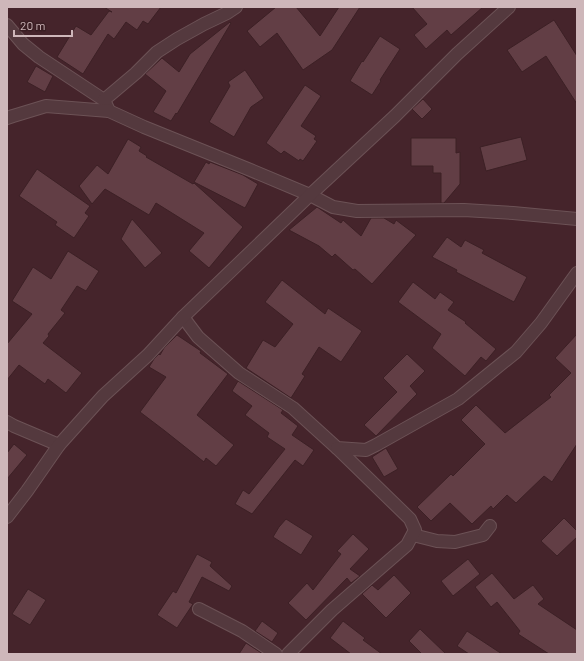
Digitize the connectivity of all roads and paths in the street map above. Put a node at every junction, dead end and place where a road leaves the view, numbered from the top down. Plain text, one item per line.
1 (236, 7) edge
2 (509, 7) edge
3 (7, 25) edge
4 (106, 106) junction
5 (7, 118) edge
6 (310, 196) junction
7 (577, 219) edge
8 (577, 273) edge
9 (183, 317) junction
10 (7, 422) edge
11 (59, 445) junction
12 (337, 448) junction
13 (7, 517) edge
14 (490, 526) dead end
15 (413, 535) junction
16 (199, 609) dead end
17 (276, 654) edge
18 (288, 654) edge

1 - 4 street
2 - 6 street
3 - 4 street
4 - 5 street
4 - 6 street
6 - 7 street
6 - 9 street
8 - 12 street
9 - 11 street
9 - 12 street
10 - 11 street
11 - 13 street
12 - 15 street
14 - 15 street
15 - 18 street
16 - 17 street

